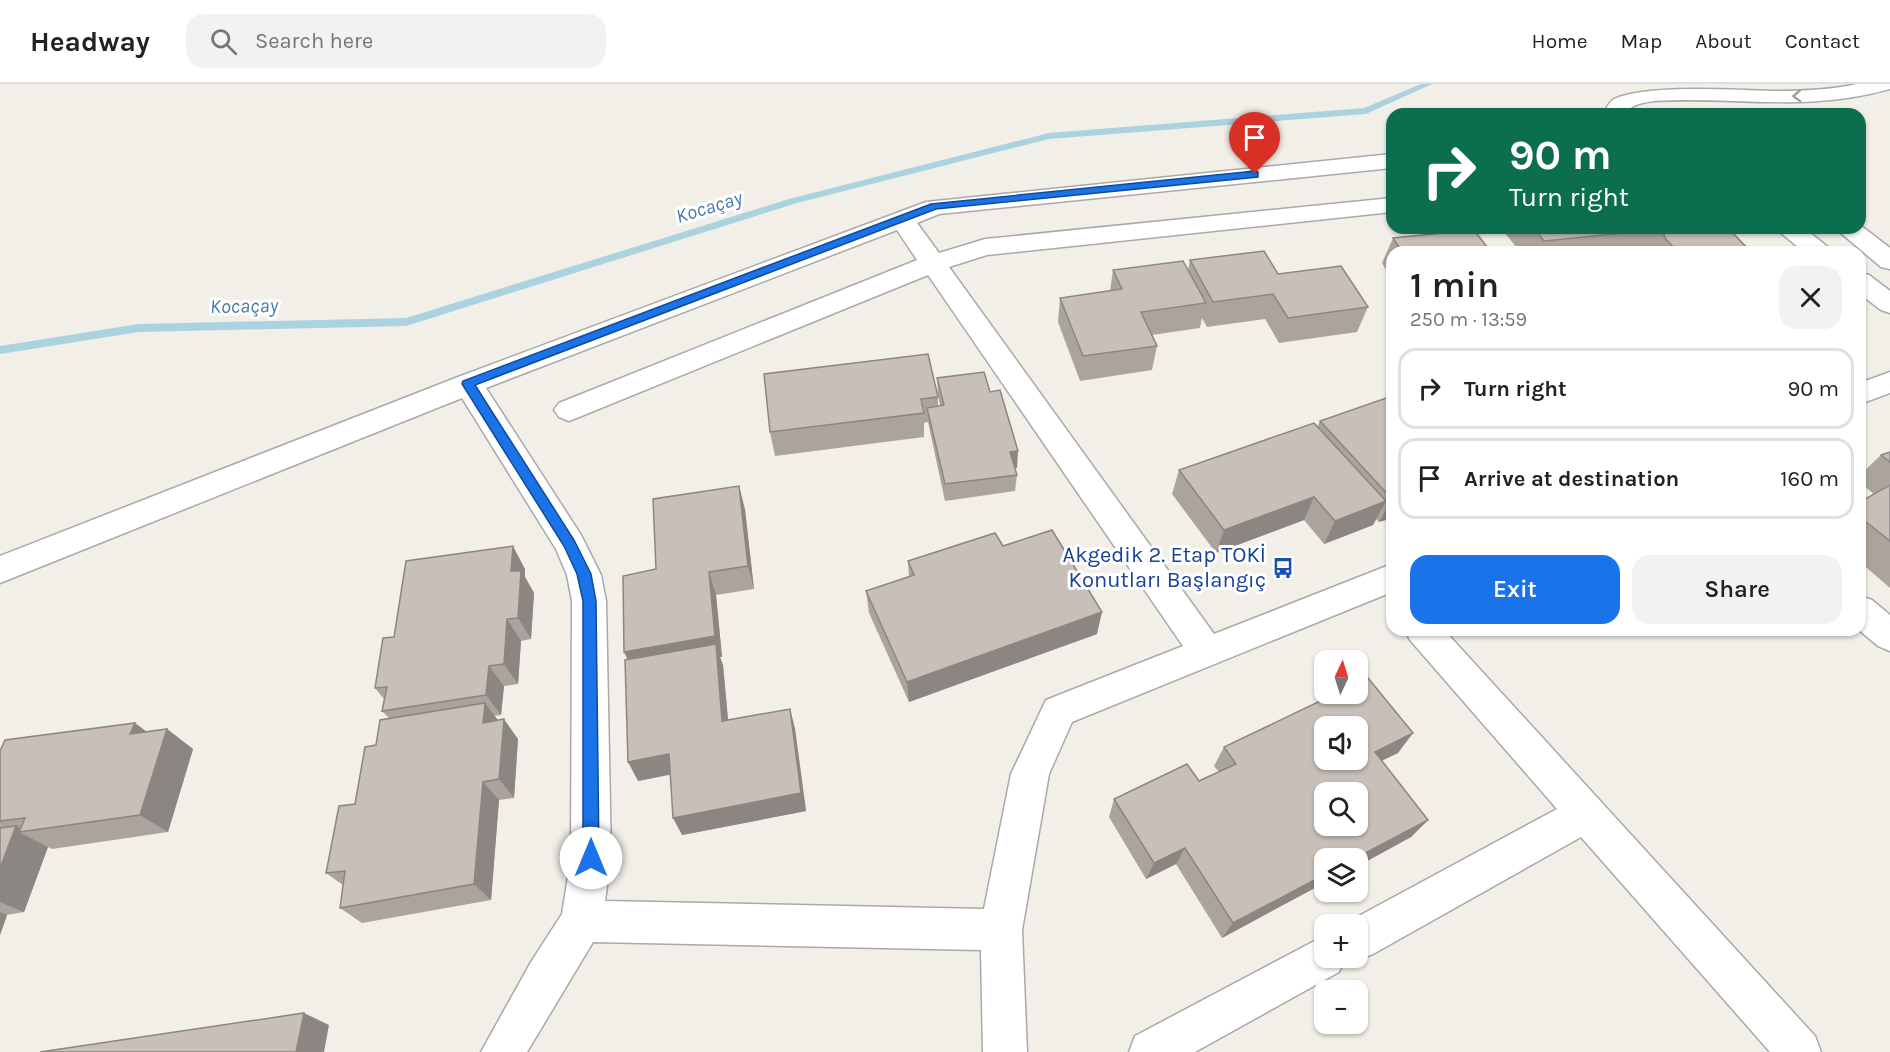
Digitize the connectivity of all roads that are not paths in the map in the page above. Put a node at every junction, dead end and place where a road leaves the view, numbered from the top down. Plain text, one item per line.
1 (1879, 85) edge
2 (1713, 91) junction
3 (1615, 108) edge
4 (1755, 108) edge
5 (1839, 108) edge
6 (1386, 162) edge
7 (1386, 206) edge
8 (901, 218) junction
9 (1796, 234) edge
10 (1856, 234) edge
11 (1813, 246) edge
12 (1890, 261) edge
13 (933, 263) junction
14 (1866, 286) edge
15 (1890, 304) edge
16 (1890, 382) edge
17 (468, 384) junction
18 (1866, 392) edge
19 (569, 410) dead end
20 (0, 570) edge
21 (1386, 587) edge
22 (1866, 615) edge
23 (1427, 636) edge
24 (1890, 636) edge
25 (1206, 650) junction
26 (1585, 814) junction
27 (582, 921) junction
28 (1001, 930) junction
29 (1368, 933) edge
30 (1314, 962) edge
31 (503, 1052) edge
32 (1005, 1052) edge
33 (1151, 1052) edge
34 (1799, 1052) edge

1 -> 2 street
1 - 5 street
2 - 3 street
2 - 4 street
6 - 8 street
7 - 13 street
8 - 13 street
8 - 17 street
9 - 11 street
10 - 12 street
13 - 19 street
13 - 25 street
14 - 15 street
16 - 18 street
17 - 20 street
17 - 27 street
21 - 25 street
22 - 24 street
23 - 26 street
25 - 28 street
26 - 29 street
26 - 34 street
27 - 28 street
27 - 31 street
28 - 32 street
30 - 33 street

